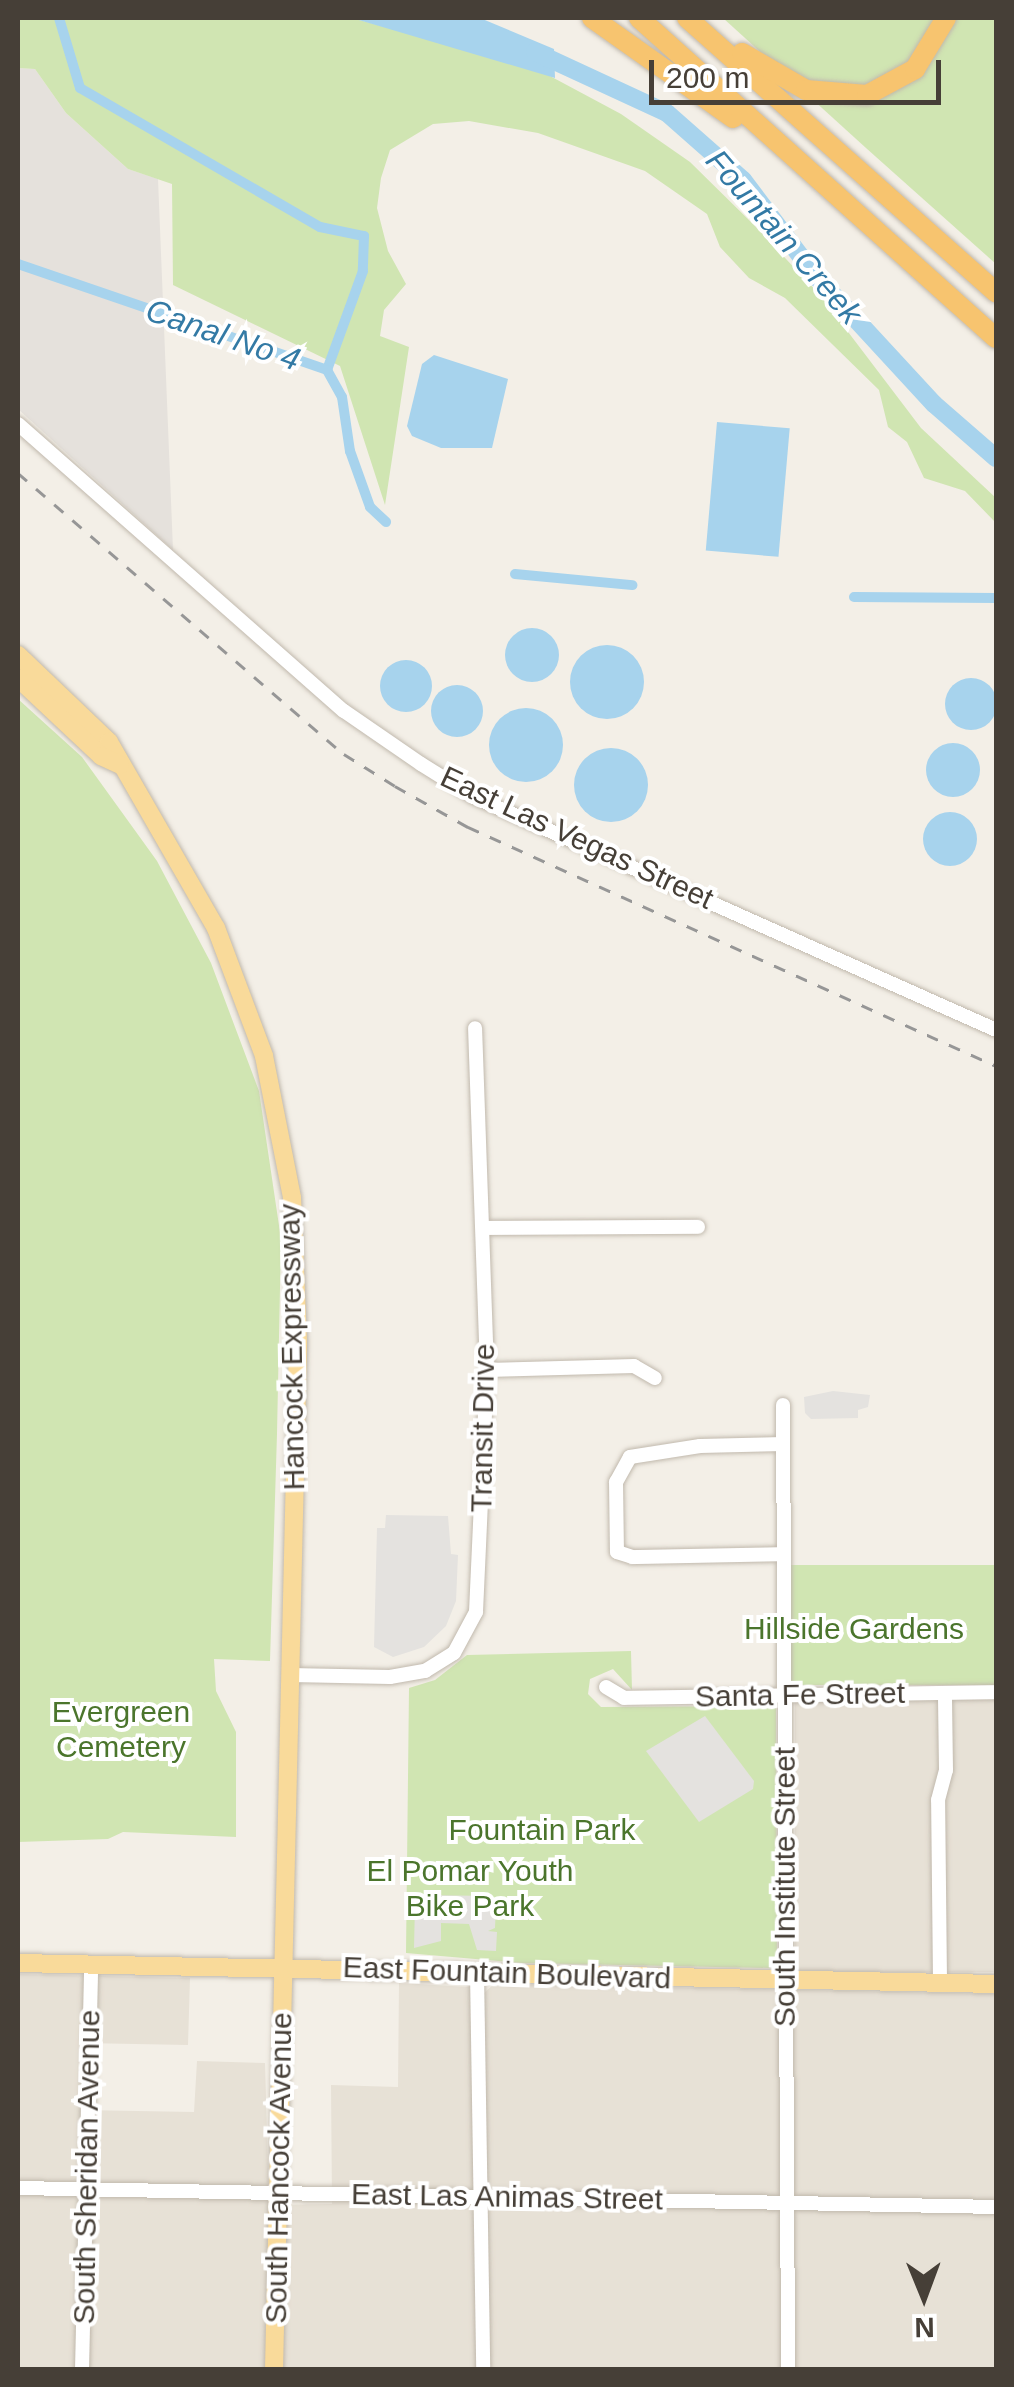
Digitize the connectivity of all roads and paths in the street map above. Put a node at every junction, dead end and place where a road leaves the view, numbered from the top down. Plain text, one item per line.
1 (592, 18) edge
2 (639, 18) edge
3 (687, 18) edge
4 (696, 18) edge
5 (946, 18) edge
6 (883, 239) junction
7 (996, 292) edge
8 (996, 338) edge
9 (18, 424) edge
10 (18, 655) edge
11 (18, 678) edge
12 (120, 766) junction
13 (476, 1028) dead end
14 (996, 1030) edge
15 (698, 1227) dead end
16 (484, 1228) junction
17 (487, 1370) junction
18 (655, 1378) dead end
19 (783, 1406) dead end
20 (783, 1444) junction
21 (784, 1554) junction
22 (290, 1675) junction
23 (606, 1687) dead end
24 (996, 1692) edge
25 (945, 1694) junction
26 (785, 1696) junction
27 (18, 1963) edge
28 (91, 1964) junction
29 (283, 1967) junction
30 (477, 1972) junction
31 (786, 1980) junction
32 (940, 1982) junction
33 (996, 1984) edge
34 (18, 2188) edge
35 (86, 2189) junction
36 (278, 2192) junction
37 (481, 2196) junction
38 (786, 2203) junction
39 (996, 2207) edge
40 (82, 2370) edge
41 (274, 2370) edge
42 (483, 2370) edge
43 (788, 2370) edge

1 - 6 highway
2 - 6 highway
3 - 7 highway
4 - 5 highway
6 - 8 highway
9 - 14 street, East Las Vegas Street
10 - 12 main road, Hancock Expressway
11 - 12 main road, Hancock Expressway
12 - 22 main road, Hancock Expressway
13 - 16 street, Transit Drive
15 - 16 street
16 - 17 street, Transit Drive
17 - 18 street
17 - 22 street, Transit Drive
19 - 20 street, South Institute Street
20 - 21 street, South Institute Street
20 - 21 street
21 - 26 street, South Institute Street
22 - 29 main road, Hancock Expressway
23 - 26 street, Santa Fe Street
24 - 25 street, Santa Fe Street
25 - 26 street, Santa Fe Street
25 - 32 street
26 - 31 street, South Institute Street
27 - 28 main road, East Fountain Boulevard
28 - 29 main road, East Fountain Boulevard
28 - 35 street, South Sheridan Avenue
29 - 30 main road, East Fountain Boulevard
29 - 36 main road, South Hancock Avenue
30 - 31 main road, East Fountain Boulevard
30 - 37 street
31 - 32 main road, East Fountain Boulevard
31 - 38 street, South Institute Street
32 - 33 main road, East Fountain Boulevard
34 - 35 street, East Las Animas Street
35 - 36 street, East Las Animas Street
35 - 40 street, South Sheridan Avenue
36 - 37 street, East Las Animas Street
36 - 41 main road, South Hancock Avenue
37 - 38 street, East Las Animas Street
37 - 42 street
38 - 39 street, East Las Animas Street
38 - 43 street, South Institute Street

